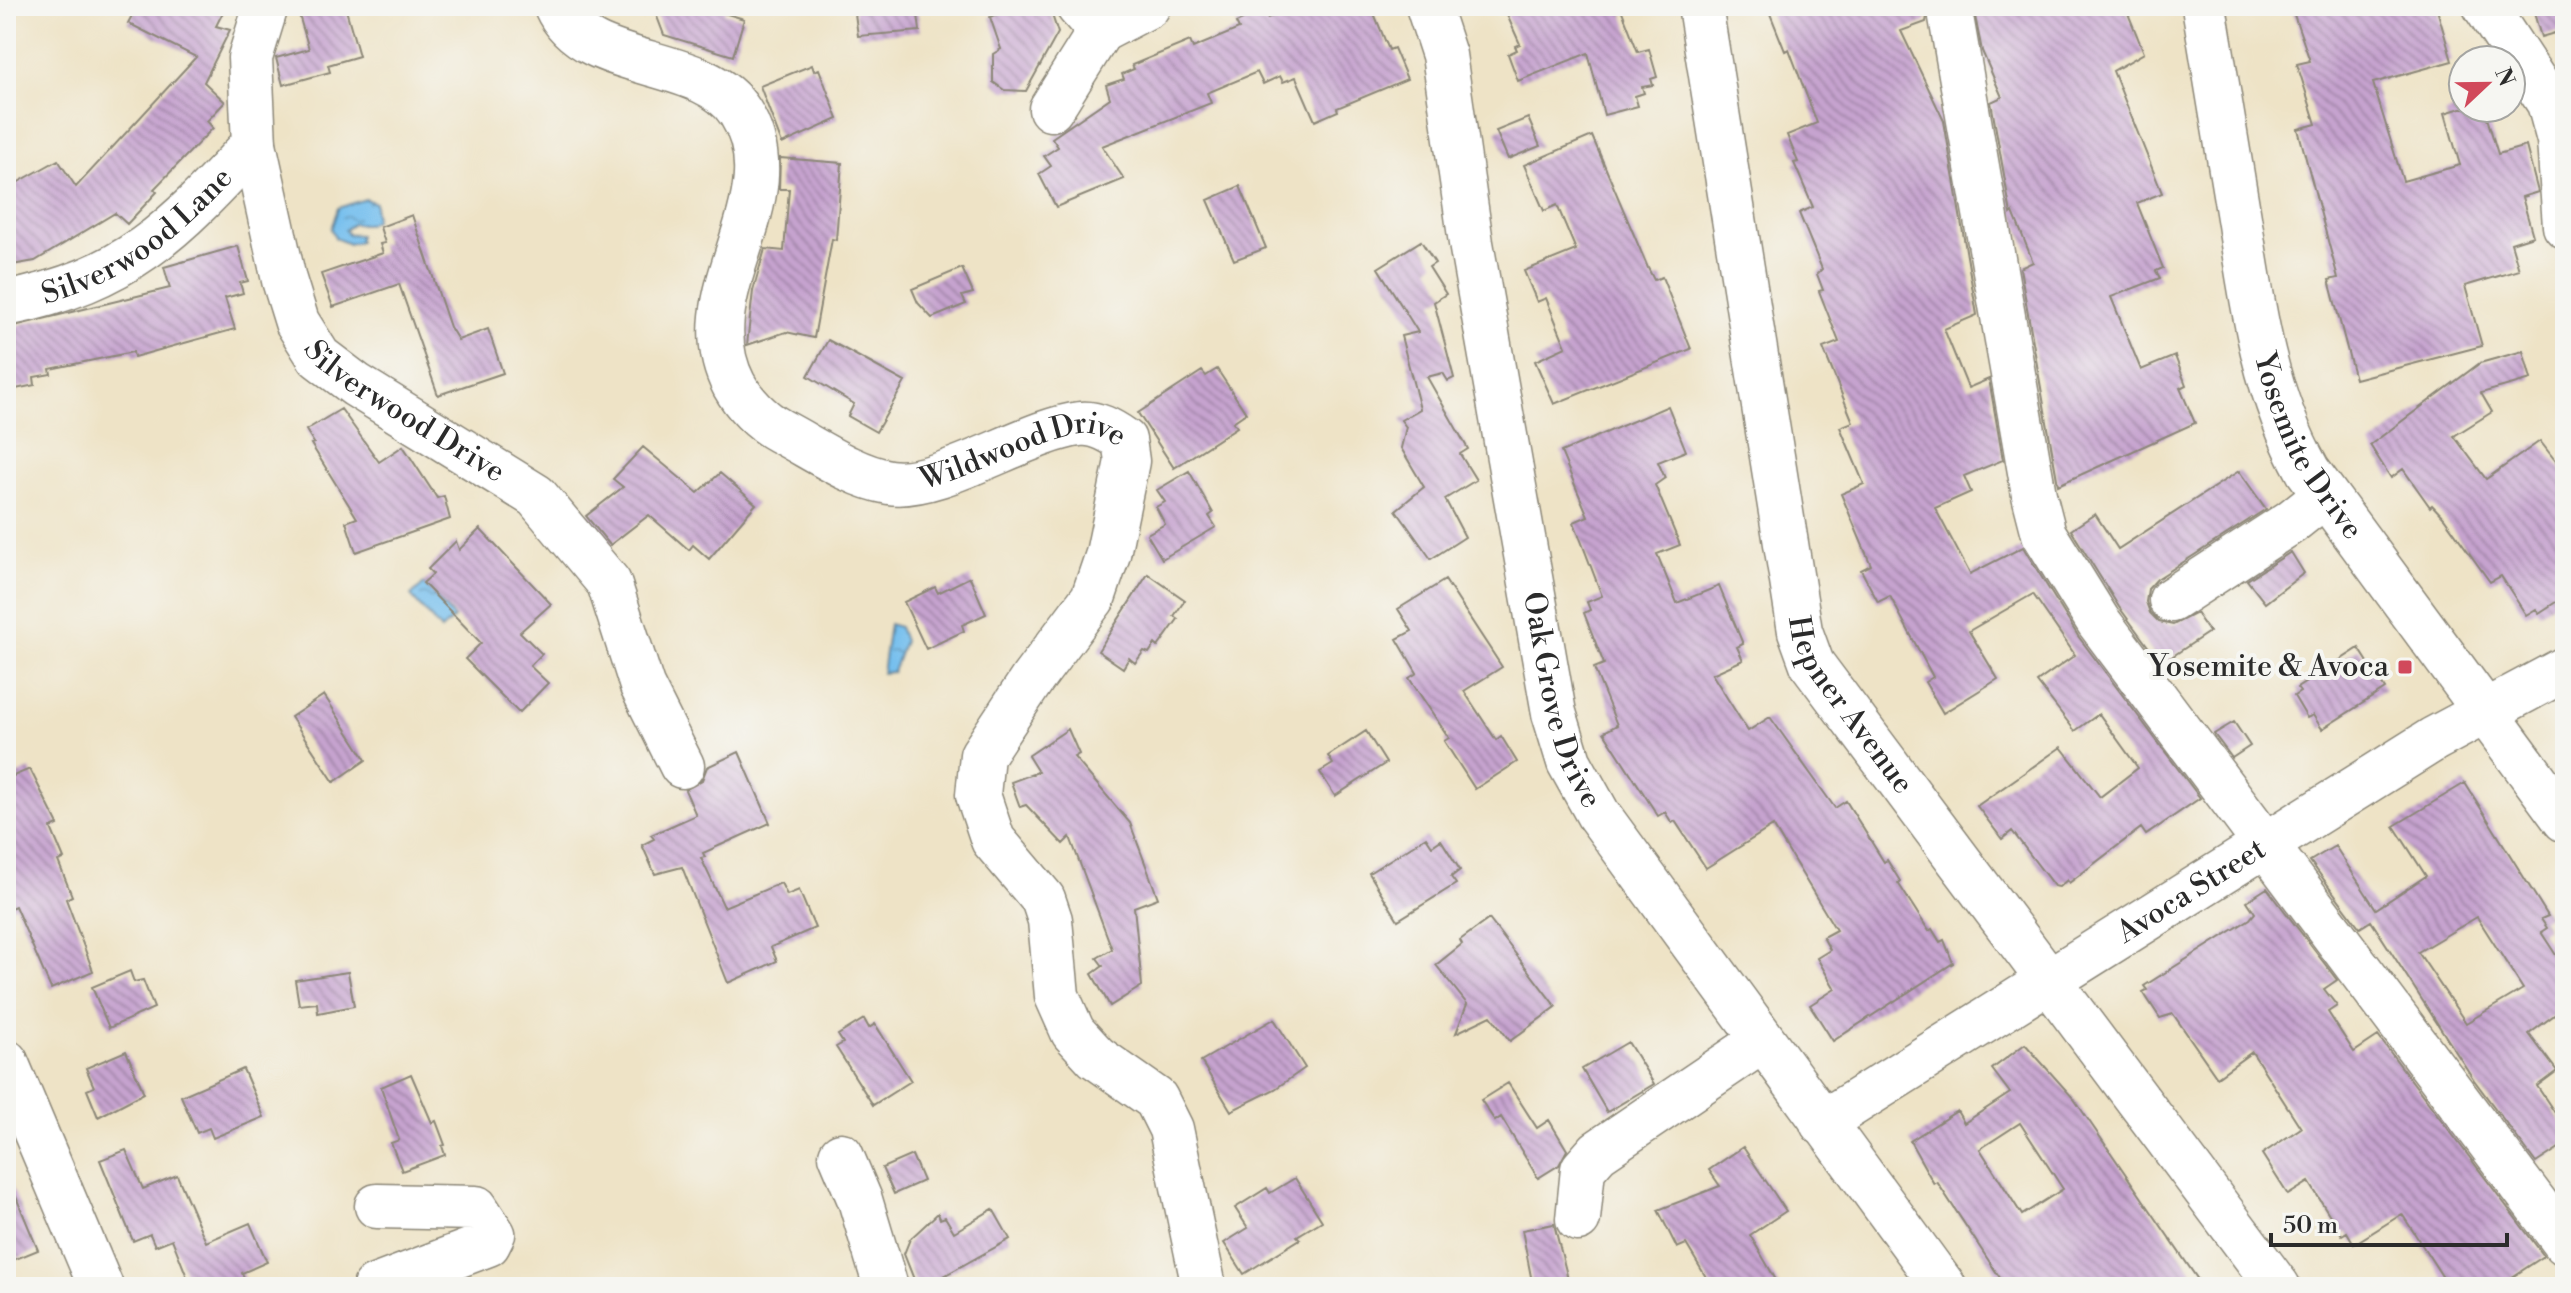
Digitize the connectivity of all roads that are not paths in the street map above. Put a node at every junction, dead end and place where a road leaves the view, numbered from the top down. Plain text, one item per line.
1 (266, 6) edge
2 (556, 6) edge
3 (1148, 6) edge
4 (1428, 6) edge
5 (1700, 6) edge
6 (2204, 6) edge
7 (2485, 6) edge
8 (1951, 17) dead end
9 (1089, 19) edge
10 (1051, 109) dead end
11 (254, 144) junction
12 (2565, 226) edge
13 (6, 304) edge
14 (2325, 495) junction
15 (2171, 600) dead end
16 (2565, 669) edge
17 (2484, 714) junction
18 (682, 766) dead end
19 (2565, 820) edge
20 (2268, 843) junction
21 (2049, 983) junction
22 (1762, 1041) junction
23 (6, 1062) edge
24 (1822, 1123) junction
25 (841, 1155) dead end
26 (377, 1206) dead end
27 (1578, 1219) dead end
28 (2565, 1243) edge
29 (101, 1287) edge
30 (375, 1287) edge
31 (886, 1287) edge
32 (1204, 1287) edge
33 (1944, 1287) edge
34 (2278, 1287) edge

1 - 11 street, Silverwood Drive
2 - 32 street, Wildwood Drive
3 - 9 street
4 - 22 street, Oak Grove Drive
5 - 21 street, Hepner Avenue
6 - 14 street, Yosemite Drive
7 - 12 street
8 - 20 street
9 - 10 street
11 - 13 street, Silverwood Lane
11 - 18 street, Silverwood Drive
14 - 15 street
14 - 17 street, Yosemite Drive
16 - 17 street, Avoca Street
17 - 19 street, Yosemite Drive
17 - 20 street, Avoca Street
20 - 21 street, Avoca Street
20 - 28 street
21 - 24 street, Avoca Street
21 - 34 street, Hepner Avenue
22 - 24 street, Oak Grove Drive
22 - 27 street
23 - 29 street
24 - 33 street, Oak Grove Drive
25 - 31 street
26 - 30 street

